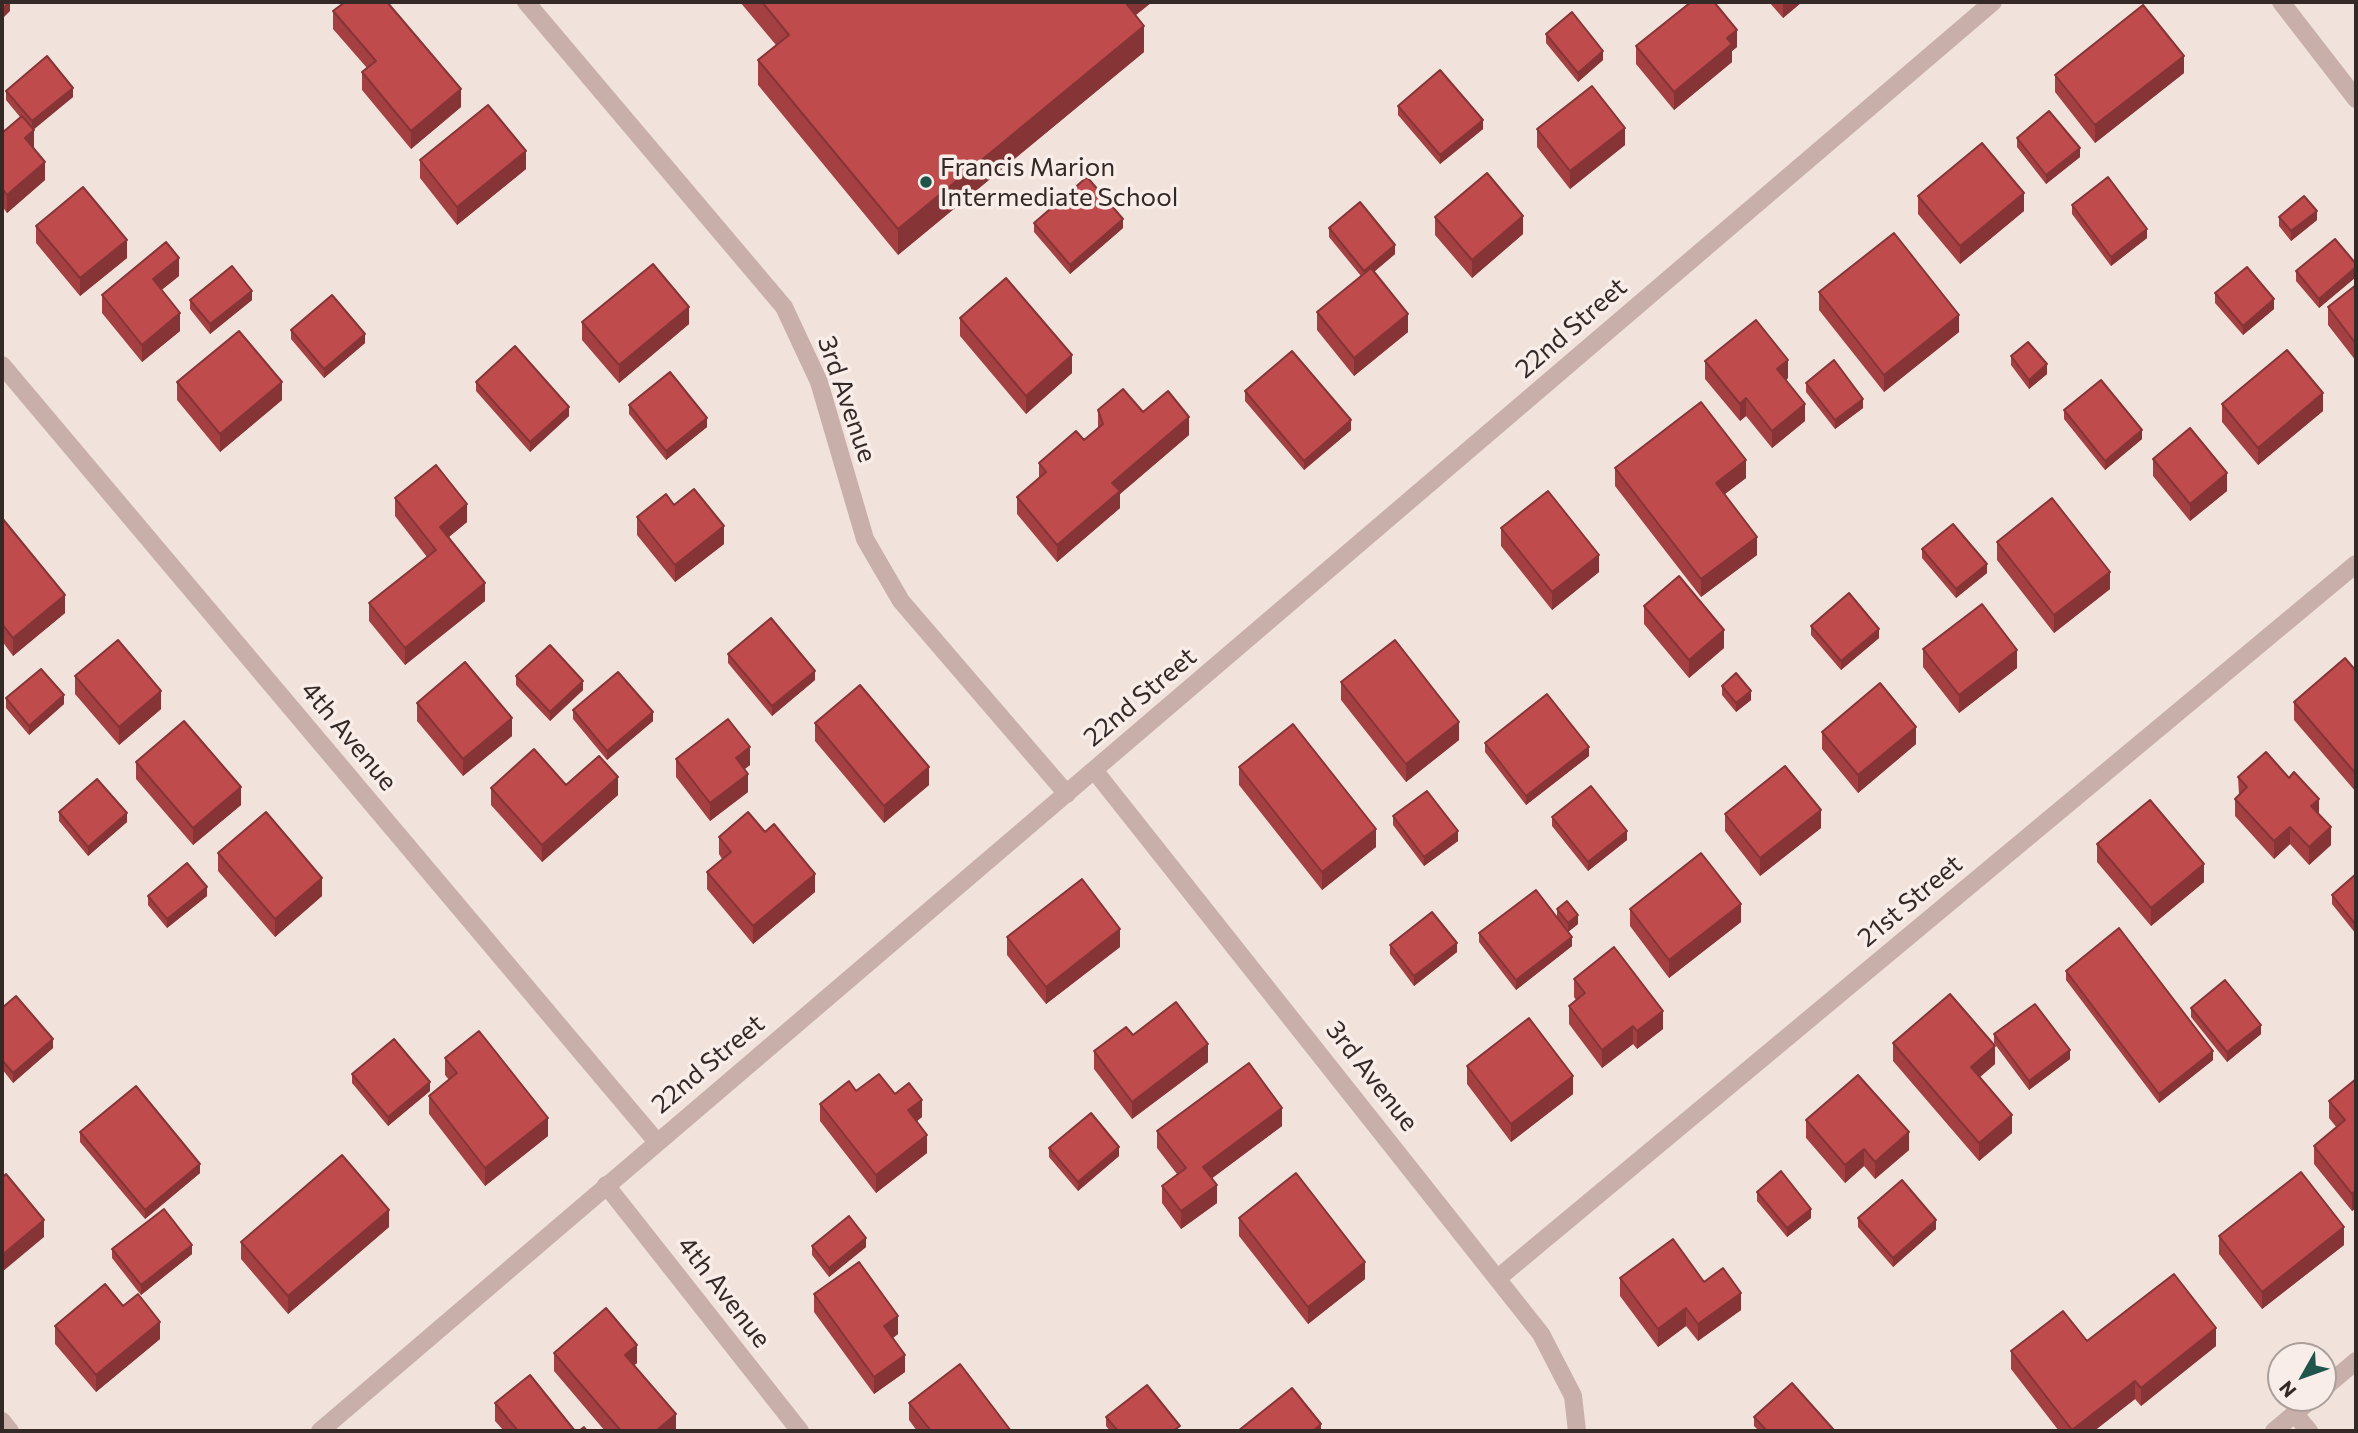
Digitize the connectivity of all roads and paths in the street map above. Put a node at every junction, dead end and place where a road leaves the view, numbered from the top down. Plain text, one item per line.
1 (526, 2) edge
2 (1993, 2) edge
3 (2281, 2) edge
4 (2356, 99) edge
5 (2, 365) edge
6 (2356, 564) edge
7 (1094, 770) junction
8 (1067, 794) junction
9 (657, 1142) junction
10 (607, 1185) junction
11 (1498, 1278) junction
12 (2356, 1361) edge
13 (2337, 1377) edge
14 (2294, 1413) joint
15 (2, 1421) edge
16 (10, 1431) edge
17 (320, 1431) edge
18 (800, 1431) edge
19 (1577, 1431) edge
20 (2274, 1431) edge
21 (2309, 1431) edge

1 - 8 street, 3rd Avenue
2 - 7 street, 22nd Street
3 - 4 street
5 - 9 street, 4th Avenue
6 - 11 street, 21st Street
7 - 8 street, 22nd Street
7 - 11 street, 3rd Avenue
8 - 9 street, 22nd Street
9 - 10 street, 22nd Street
10 - 17 street, 22nd Street
10 - 18 street, 4th Avenue
11 - 19 street, 3rd Avenue
12 - 13 street
14 - 20 street
14 - 21 street
15 - 16 street

